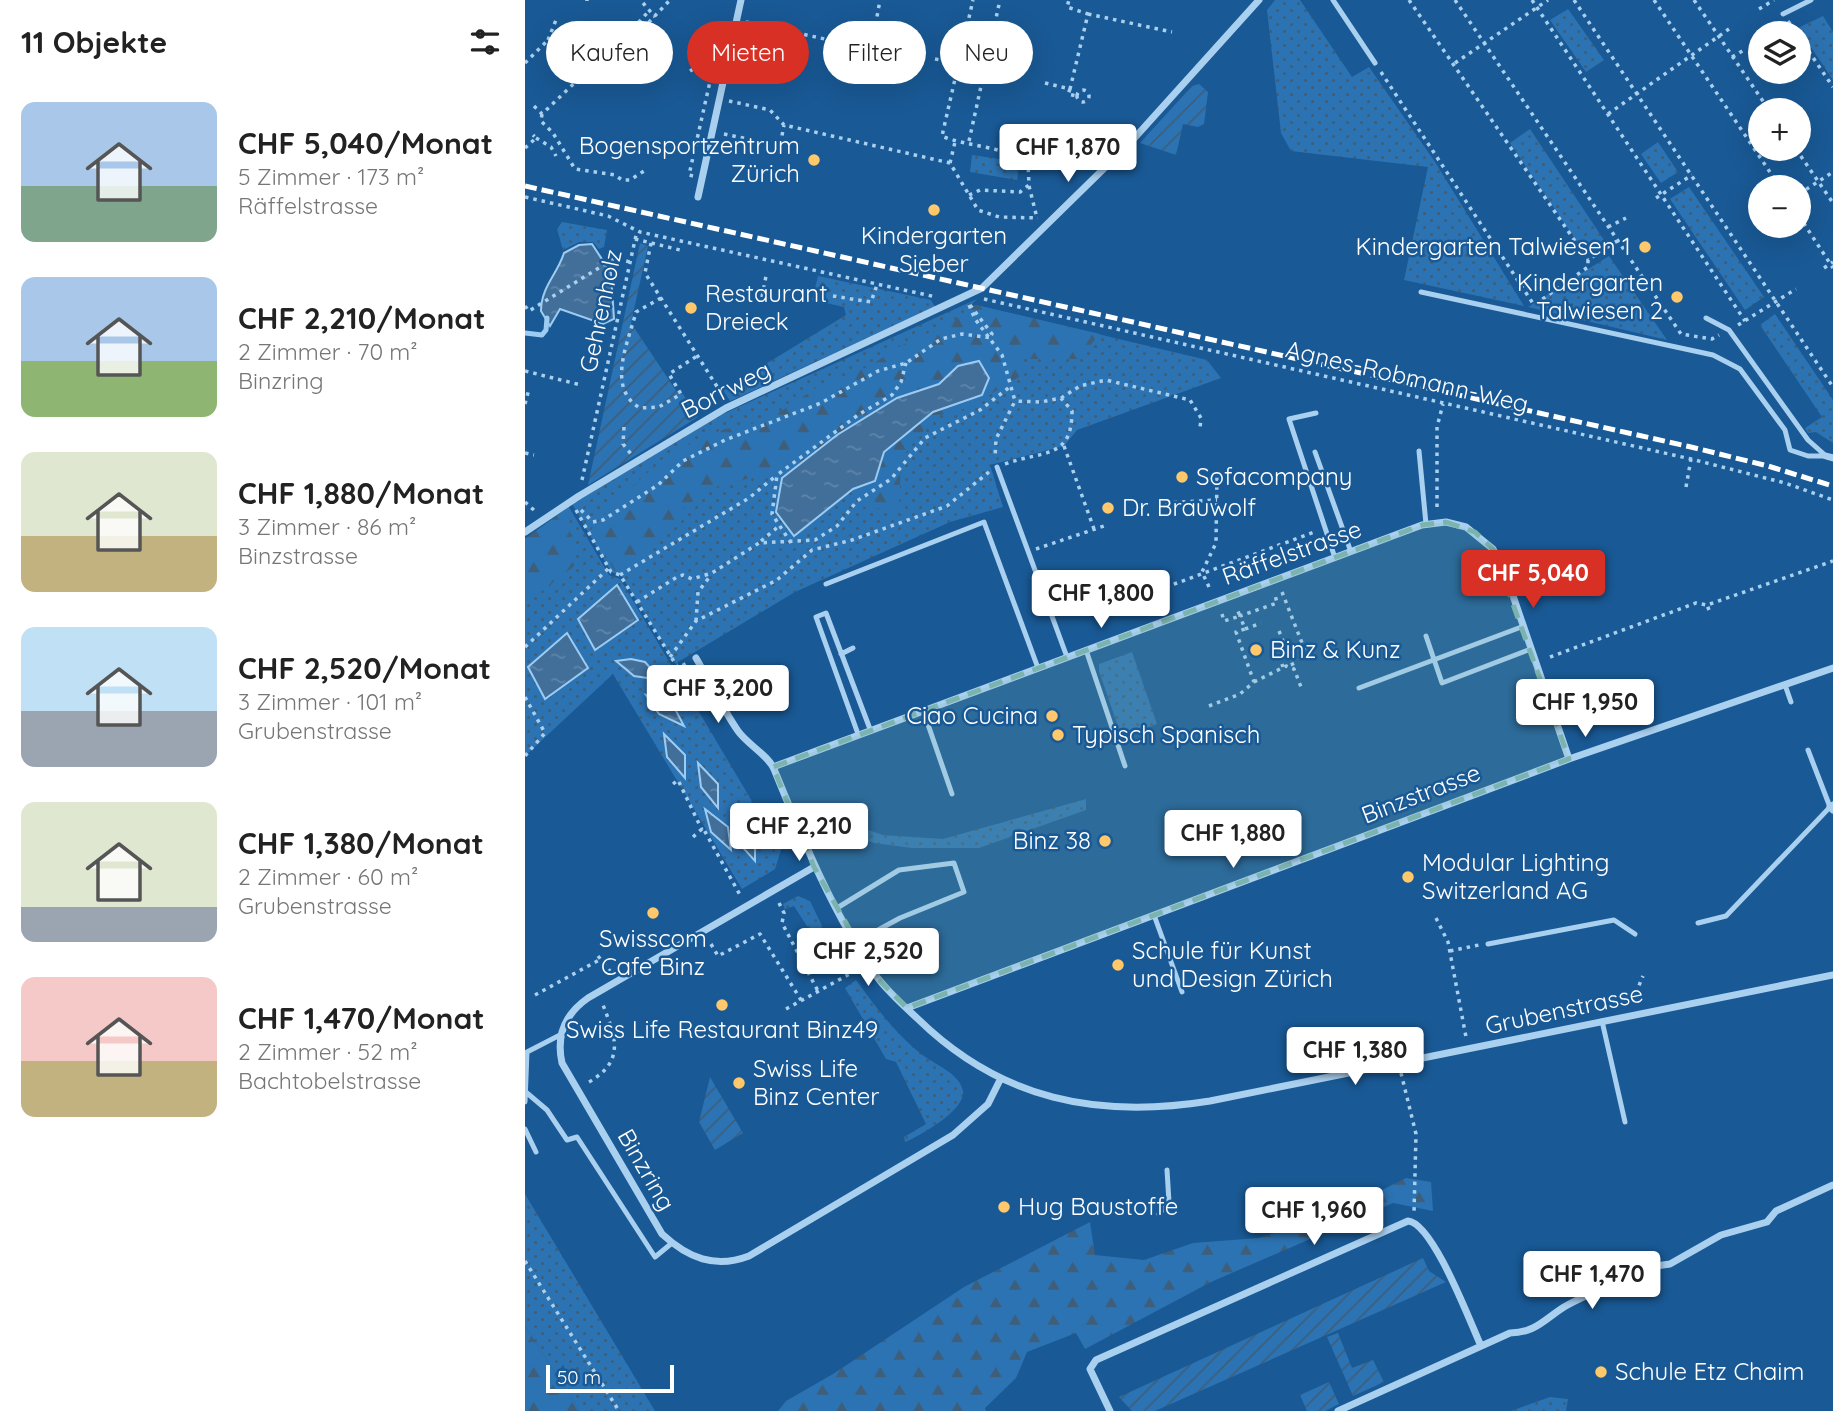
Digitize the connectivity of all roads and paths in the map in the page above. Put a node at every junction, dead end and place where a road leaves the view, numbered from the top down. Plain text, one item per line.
1 (670, 0) edge
2 (741, 0) edge
3 (880, 0) edge
4 (973, 0) edge
5 (1000, 0) edge
6 (1069, 0) edge
7 (1259, 0) edge
8 (1333, 0) edge
9 (1409, 0) edge
10 (1455, 0) edge
11 (1532, 0) edge
12 (1548, 0) edge
13 (1574, 0) edge
14 (1654, 0) edge
15 (1694, 0) edge
16 (1774, 0) edge
17 (1811, 0) edge
18 (643, 4) dead end
19 (1537, 7) junction
20 (1759, 9) dead end
21 (649, 11) junction
22 (1088, 14) junction
23 (1783, 14) dead end
24 (655, 16) junction
25 (737, 20) junction
26 (640, 21) edge
27 (650, 21) edge
28 (876, 21) edge
29 (968, 21) edge
30 (996, 21) edge
31 (1729, 29) dead end
32 (1172, 32) dead end
33 (823, 39) edge
34 (1720, 39) junction
35 (546, 42) edge
36 (1485, 45) junction
37 (1744, 50) dead end
38 (1811, 54) edge
39 (1693, 57) junction
40 (1732, 57) junction
41 (935, 59) dead end
42 (940, 60) edge
43 (525, 63) edge
44 (1375, 63) joint
45 (1455, 64) junction
46 (1045, 83) dead end
47 (573, 84) edge
48 (954, 84) edge
49 (982, 84) edge
50 (1833, 87) edge
51 (1070, 89) junction
52 (1636, 95) junction
53 (1077, 96) dead end
54 (1761, 98) edge
55 (728, 100) dead end
56 (534, 106) dead end
57 (542, 114) junction
58 (1608, 114) junction
59 (784, 125) junction
60 (726, 134) dead end
61 (969, 141) junction
62 (955, 142) junction
63 (525, 148) edge
64 (556, 156) dead end
65 (1804, 161) edge
66 (950, 163) junction
67 (645, 171) dead end
68 (1833, 172) edge
69 (1692, 175) junction
70 (1772, 175) edge
71 (1818, 181) junction
72 (1029, 185) junction
73 (1811, 186) edge
74 (1662, 194) junction
75 (969, 195) junction
76 (525, 197) edge
77 (1656, 198) dead end
78 (698, 201) dead end
79 (1833, 203) edge
80 (1054, 217) junction
81 (1037, 218) junction
82 (1626, 218) dead end
83 (1608, 227) junction
84 (637, 231) junction
85 (1811, 233) edge
86 (635, 239) junction
87 (1618, 241) junction
88 (651, 243) junction
89 (680, 250) dead end
90 (1588, 260) junction
91 (630, 262) junction
92 (1832, 264) edge
93 (1824, 268) dead end
94 (766, 276) dead end
95 (877, 285) junction
96 (1795, 289) dead end
97 (1422, 292) dead end
98 (833, 296) dead end
99 (762, 297) dead end
100 (661, 299) junction
101 (964, 300) junction
102 (1777, 300) junction
103 (525, 306) edge
104 (1706, 318) dead end
105 (1745, 321) junction
106 (1729, 330) junction
107 (991, 337) junction
108 (697, 356) junction
109 (906, 363) junction
110 (525, 371) edge
111 (715, 384) dead end
112 (582, 385) dead end
113 (1011, 386) junction
114 (1833, 387) edge
115 (529, 389) dead end
116 (1062, 398) junction
117 (1016, 401) junction
118 (525, 404) edge
119 (1443, 404) junction
120 (1317, 414) dead end
121 (624, 427) dead end
122 (1200, 428) dead end
123 (1064, 446) junction
124 (1419, 451) dead end
125 (1315, 452) dead end
126 (525, 453) edge
127 (534, 455) dead end
128 (1829, 457) edge
129 (1691, 459) junction
130 (637, 461) junction
131 (997, 467) junction
132 (776, 475) junction
133 (1217, 476) dead end
134 (1686, 487) dead end
135 (579, 496) junction
136 (1217, 500) junction
137 (1833, 500) edge
138 (1165, 503) dead end
139 (573, 505) junction
140 (1437, 507) dead end
141 (1426, 524) junction
142 (779, 525) junction
143 (1104, 526) dead end
144 (1326, 528) junction
145 (1094, 529) junction
146 (525, 532) edge
147 (815, 540) junction
148 (759, 543) junction
149 (791, 543) junction
150 (812, 550) junction
151 (1028, 552) junction
152 (1351, 552) junction
153 (1335, 558) junction
154 (1833, 561) edge
155 (608, 568) junction
156 (712, 573) junction
157 (1203, 574) junction
158 (621, 575) junction
159 (826, 584) dead end
160 (1209, 587) dead end
161 (1282, 592) dead end
162 (1275, 595) dead end
163 (637, 602) junction
164 (1237, 609) dead end
165 (1222, 614) dead end
166 (1132, 615) dead end
167 (1240, 616) junction
168 (695, 621) junction
169 (1261, 623) dead end
170 (1524, 626) junction
171 (1245, 629) junction
172 (1279, 631) dead end
173 (1426, 636) dead end
174 (1319, 643) dead end
175 (525, 647) edge
176 (853, 648) dead end
177 (1531, 649) junction
178 (1086, 650) junction
179 (841, 654) junction
180 (1279, 656) dead end
181 (670, 657) junction
182 (1067, 657) junction
183 (1550, 657) dead end
184 (696, 658) dead end
185 (1434, 660) junction
186 (1283, 667) junction
187 (678, 668) dead end
188 (1038, 668) junction
189 (1833, 668) edge
190 (1294, 669) junction
191 (1254, 682) junction
192 (1785, 685) junction
193 (1301, 687) dead end
194 (1359, 688) dead end
195 (525, 697) edge
196 (1791, 702) dead end
197 (1209, 706) dead end
198 (923, 710) junction
199 (870, 729) junction
200 (858, 734) junction
201 (1808, 750) dead end
202 (525, 755) edge
203 (1569, 759) junction
204 (773, 766) junction
205 (1125, 766) dead end
206 (673, 784) dead end
207 (952, 794) dead end
208 (1832, 807) edge
209 (702, 831) junction
210 (693, 837) dead end
211 (814, 867) junction
212 (740, 895) dead end
213 (779, 903) dead end
214 (837, 908) junction
215 (1154, 915) junction
216 (1436, 918) dead end
217 (1698, 923) dead end
218 (1636, 934) dead end
219 (856, 942) junction
220 (711, 944) dead end
221 (1488, 944) joint
222 (1450, 951) junction
223 (610, 971) dead end
224 (855, 971) dead end
225 (1833, 975) edge
226 (1643, 976) dead end
227 (818, 991) junction
228 (1182, 992) dead end
229 (535, 995) dead end
230 (1635, 995) junction
231 (1620, 996) dead end
232 (801, 1000) junction
233 (1637, 1002) dead end
234 (603, 1005) dead end
235 (907, 1008) junction
236 (786, 1009) dead end
237 (1602, 1021) junction
238 (560, 1035) junction
239 (1466, 1037) dead end
240 (1401, 1073) dead end
241 (1001, 1078) junction
242 (589, 1082) dead end
243 (527, 1094) edge
244 (525, 1101) edge
245 (1625, 1122) dead end
246 (525, 1129) edge
247 (536, 1152) dead end
248 (1167, 1170) dead end
249 (1833, 1185) edge
250 (1415, 1204) dead end
251 (1159, 1214) dead end
252 (672, 1243) junction
253 (525, 1261) edge
254 (1481, 1346) junction
255 (619, 1411) edge
256 (1110, 1411) edge
257 (1338, 1411) edge

1 - 24 path
2 - 25 street
3 - 28 path
4 - 29 path
5 - 30 path
6 - 22 path
7 - 80 street, Borrweg
8 - 44 lane
9 - 45 path
10 - 36 path
11 - 19 path
12 - 19 path
13 - 52 path
14 - 39 path
15 - 34 path
16 - 20 path
17 - 23 lane
18 - 21 path
19 - 36 path
19 - 58 path
21 - 24 path
21 - 26 path
22 - 32 path
22 - 51 path
24 - 27 path
25 - 33 path
25 - 78 street
31 - 34 path
34 - 39 path
34 - 40 path
35 - 43 path
36 - 45 path
36 - 83 path
37 - 40 path
38 - 50 path
39 - 52 path
39 - 70 path
40 - 54 path
41 - 42 path
44 - 90 path
45 - 90 path
46 - 51 path
47 - 57 path
48 - 62 path
49 - 61 path
51 - 53 path
52 - 58 path
52 - 69 path
55 - 59 path
56 - 57 path
57 - 67 path
58 - 74 path
59 - 60 path
59 - 66 path
61 - 62 path
61 - 72 path
62 - 66 path
63 - 64 path
65 - 71 path
66 - 75 path
68 - 71 path
69 - 74 path
69 - 102 path
71 - 73 path
71 - 79 path
72 - 75 path
72 - 81 path
74 - 77 path
74 - 105 path
75 - 81 path
76 - 84 path, Agnes-Robmann-Weg
80 - 81 path
80 - 101 street, Borrweg
82 - 83 path
83 - 87 path
84 - 86 path, Gehrenholz
84 - 95 path, Agnes-Robmann-Weg
85 - 92 path
86 - 88 path
86 - 91 path, Gehrenholz
87 - 90 path
87 - 106 path
88 - 89 path
88 - 100 path
91 - 103 path
91 - 135 path, Gehrenholz
92 - 93 path
94 - 99 path
95 - 98 path
95 - 101 path, Agnes-Robmann-Weg
96 - 102 path
97 - 128 lane
100 - 108 path
100 - 108 path
101 - 107 path
101 - 119 path, Agnes-Robmann-Weg
101 - 130 street, Borrweg
102 - 105 path
102 - 114 path
104 - 106 lane
105 - 106 path
106 - 128 lane
107 - 109 path
107 - 113 path
108 - 111 path
109 - 132 path
109 - 139 path
110 - 112 path, Gehrenholz
113 - 117 path
113 - 147 path
115 - 118 path
116 - 117 path
116 - 122 path
116 - 123 path
117 - 131 path
119 - 129 path, Agnes-Robmann-Weg
119 - 140 path
120 - 144 lane
121 - 130 path
123 - 131 path
123 - 145 path
124 - 141 lane
125 - 152 lane
126 - 127 path
129 - 134 path
129 - 137 path, Agnes-Robmann-Weg
130 - 135 street, Borrweg
131 - 150 path
131 - 151 lane
132 - 142 path
132 - 158 path
133 - 136 path
135 - 139 street, Borrweg
136 - 138 path
136 - 157 path
139 - 146 street, Borrweg
139 - 155 path
141 - 152 street, Räffelstrasse
141 - 170 street, Räffelstrasse
142 - 148 path
142 - 149 path
143 - 145 path
144 - 153 lane
144 - 157 path
145 - 151 path
147 - 149 path
147 - 150 path
148 - 149 path
148 - 156 path
150 - 168 path
151 - 182 lane
152 - 153 street, Räffelstrasse
153 - 178 street, Räffelstrasse
154 - 183 path
155 - 158 path
155 - 175 path
156 - 163 path
156 - 168 path
157 - 160 path
157 - 166 path
158 - 163 path
159 - 188 lane
161 - 174 path
162 - 167 path
163 - 181 path
164 - 167 path
165 - 167 path
167 - 171 path
168 - 181 path
169 - 171 path
170 - 177 street, Räffelstrasse
170 - 185 lane
171 - 191 path
172 - 190 path
173 - 185 lane
176 - 179 lane
177 - 185 lane
177 - 203 street, Räffelstrasse
178 - 182 street, Räffelstrasse
178 - 205 lane
179 - 199 lane
179 - 200 lane
180 - 186 path
181 - 187 path
182 - 188 street, Räffelstrasse
184 - 204 street, Grubenstrasse
185 - 194 lane
186 - 190 path
186 - 191 path
188 - 198 street, Räffelstrasse
189 - 192 street, Binzstrasse
190 - 193 path
191 - 197 path
192 - 196 lane
192 - 203 street, Binzstrasse
195 - 202 path
198 - 199 street, Räffelstrasse
198 - 207 lane
199 - 200 street, Räffelstrasse
200 - 204 street, Räffelstrasse
201 - 208 lane
203 - 215 street, Binzstrasse
204 - 211 street, Grubenstrasse
206 - 209 path
208 - 217 lane
209 - 210 path
209 - 212 path
211 - 214 street, Grubenstrasse
211 - 238 street
213 - 227 path
214 - 219 street, Grubenstrasse
214 - 219 lane
215 - 228 lane
215 - 235 street, Binzstrasse
216 - 222 path
218 - 221 lane
219 - 235 street, Grubenstrasse
220 - 232 path
221 - 222 path
222 - 239 path
223 - 229 path
224 - 227 path
225 - 237 street, Grubenstrasse
226 - 230 path
227 - 232 path
230 - 231 path
230 - 233 path
232 - 236 path
234 - 242 path
235 - 241 street, Grubenstrasse
237 - 241 street, Grubenstrasse
237 - 245 lane
238 - 243 lane
238 - 252 street, Binzring
240 - 250 path
241 - 252 street, Binzring
243 - 244 lane
243 - 252 lane
246 - 247 lane
248 - 251 lane
249 - 254 street
253 - 255 path
254 - 256 street
254 - 257 street

